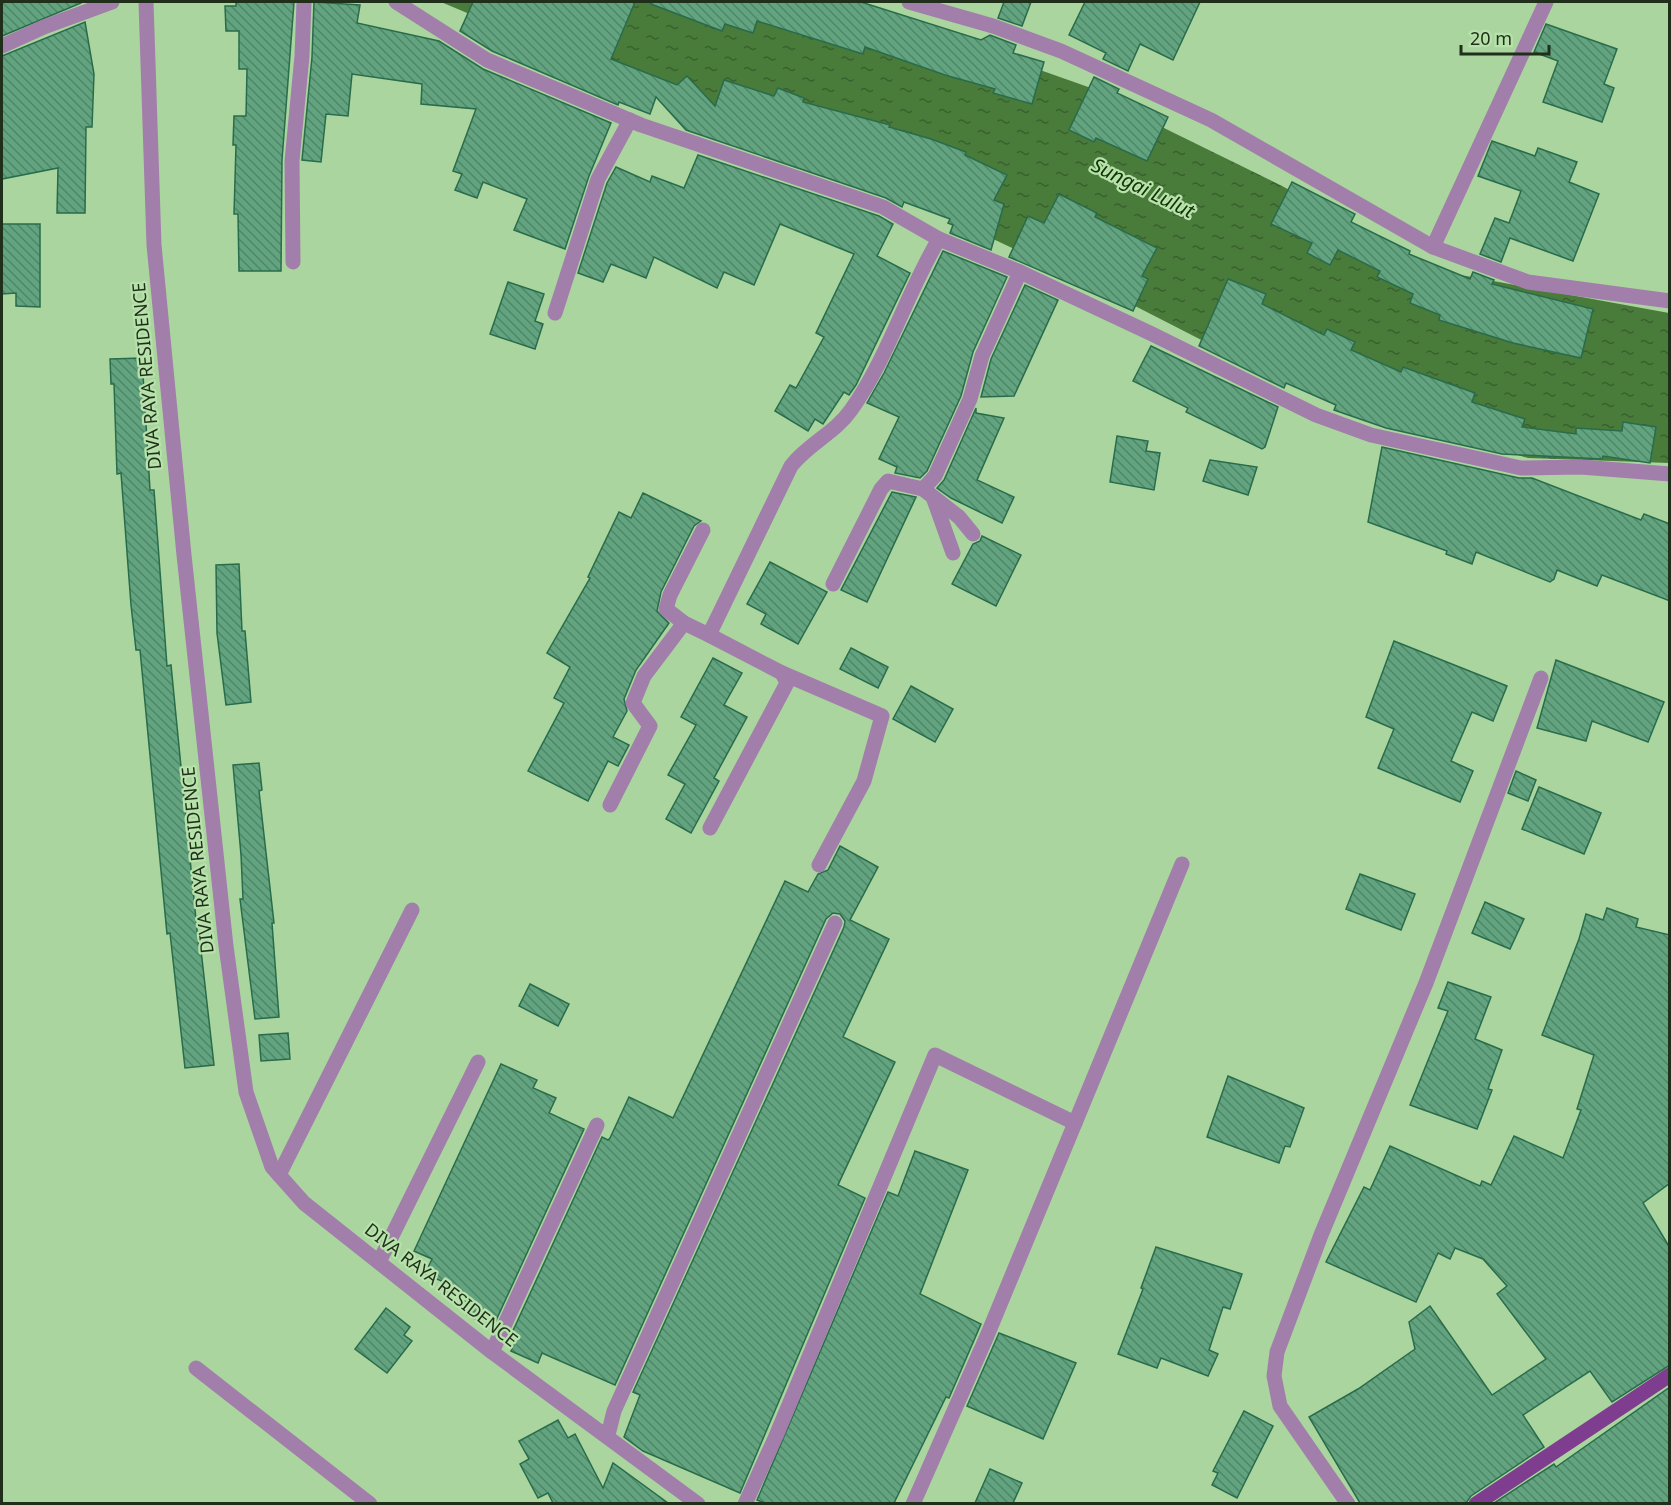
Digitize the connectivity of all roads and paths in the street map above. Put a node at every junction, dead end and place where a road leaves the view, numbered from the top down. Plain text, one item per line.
1 (112, 2) edge
2 (146, 2) edge
3 (304, 2) edge
4 (396, 2) edge
5 (909, 2) edge
6 (1546, 2) edge
7 (2, 46) edge
8 (630, 120) junction
9 (939, 239) junction
10 (1433, 247) junction
11 (293, 262) dead end
12 (1020, 272) junction
13 (1670, 301) edge
14 (555, 313) dead end
15 (1670, 474) edge
16 (928, 493) junction
17 (703, 531) dead end
18 (973, 534) dead end
19 (953, 553) dead end
20 (833, 584) dead end
21 (684, 623) junction
22 (709, 635) junction
23 (782, 672) junction
24 (1541, 678) dead end
25 (610, 805) dead end
26 (710, 828) dead end
27 (1182, 864) dead end
28 (819, 865) dead end
29 (412, 910) dead end
30 (835, 923) dead end
31 (478, 1062) dead end
32 (1075, 1123) junction
33 (597, 1125) dead end
34 (279, 1175) junction
35 (379, 1262) junction
36 (492, 1352) junction
37 (196, 1368) dead end
38 (1670, 1375) edge
39 (608, 1435) junction
40 (370, 1503) edge
41 (698, 1503) edge
42 (745, 1503) edge
43 (914, 1503) edge
44 (1348, 1503) edge
45 (1476, 1503) edge

1 - 7 street
2 - 34 street, DIVA RAYA RESIDENCE
3 - 11 street
4 - 8 street
5 - 10 street
6 - 10 street
8 - 9 street
8 - 14 street
9 - 12 street
9 - 22 street
10 - 13 street
12 - 15 street
12 - 16 street
16 - 18 street
16 - 19 street
16 - 20 street
17 - 21 street
21 - 22 street
21 - 25 street
22 - 23 street
23 - 26 street
23 - 28 street
24 - 44 street
27 - 32 street
29 - 34 street
30 - 39 street
31 - 35 street
32 - 42 street
32 - 43 street
33 - 36 street
34 - 35 street, DIVA RAYA RESIDENCE
35 - 36 street, DIVA RAYA RESIDENCE
36 - 39 street, DIVA RAYA RESIDENCE
37 - 40 street
38 - 45 main road
39 - 41 street, DIVA RAYA RESIDENCE

